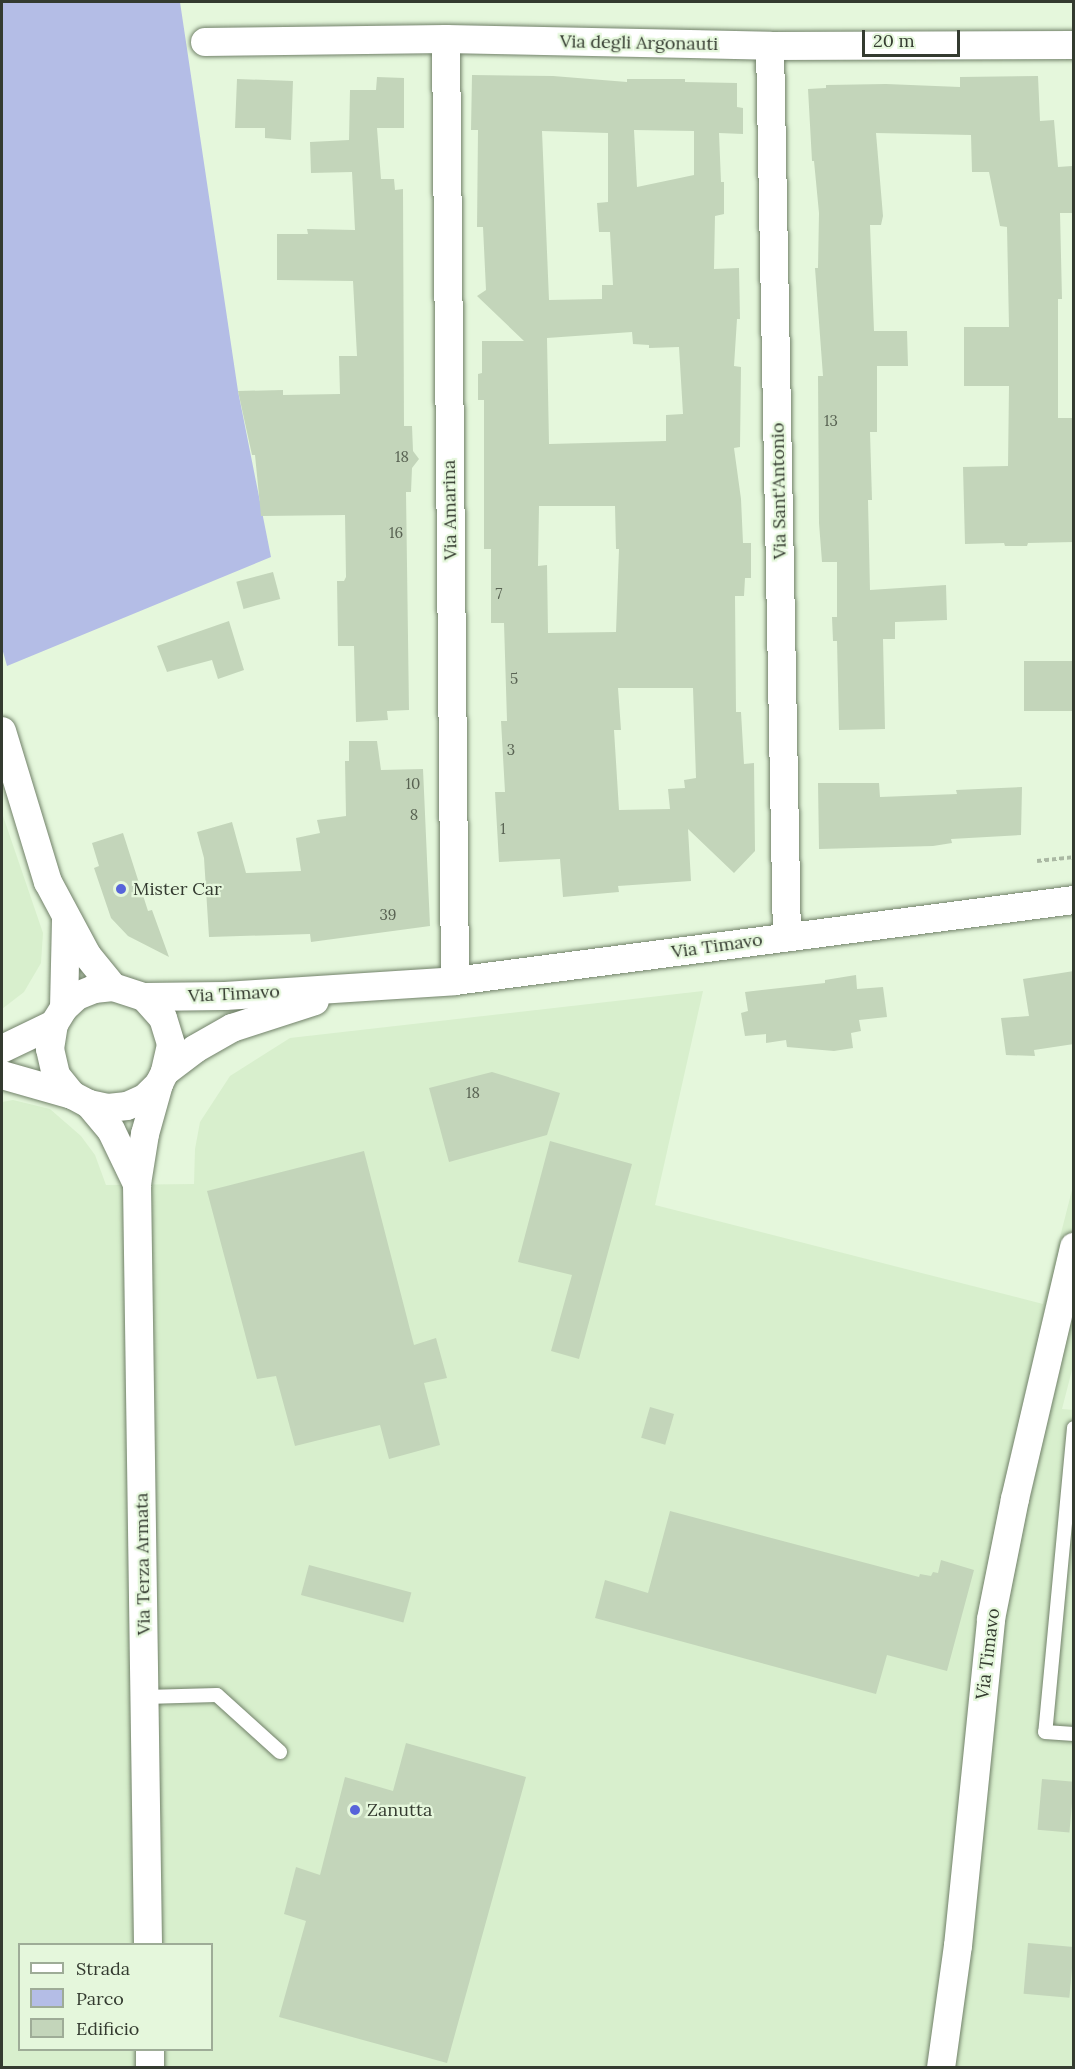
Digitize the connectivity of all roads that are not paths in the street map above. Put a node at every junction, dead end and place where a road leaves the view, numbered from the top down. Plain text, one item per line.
1 (446, 39) junction
2 (206, 42) dead end
3 (1074, 45) edge
4 (770, 46) junction
5 (2, 731) edge
6 (1074, 900) edge
7 (66, 916) junction
8 (787, 937) junction
9 (455, 981) junction
10 (360, 986) junction
11 (113, 987) junction
12 (144, 997) junction
13 (59, 1016) junction
14 (2, 1050) edge
15 (2, 1075) edge
16 (162, 1078) junction
17 (81, 1100) junction
18 (137, 1184) junction
19 (1074, 1247) edge
20 (1074, 1428) edge
21 (145, 1697) junction
22 (1074, 1734) edge
23 (280, 1752) dead end
24 (148, 1943) edge
25 (150, 2051) edge
26 (150, 2067) edge
27 (941, 2067) edge

1 - 2 street, Via degli Argonauti
1 - 4 street, Via degli Argonauti
1 - 9 street, Via Amarina
3 - 4 street, Via degli Argonauti
4 - 8 street, Via Sant'Antonio
5 - 7 street
6 - 8 street, Via Timavo
7 - 11 street
7 - 13 street
8 - 9 street, Via Timavo
9 - 10 street, Via Timavo
10 - 12 street, Via Timavo
10 - 16 street, Via Timavo
11 - 12 street, Via Timavo
11 - 13 street, Via Timavo
12 - 16 street
13 - 14 street, Via Timavo
13 - 17 street
15 - 17 street, Via Timavo
16 - 17 street, Via Timavo
16 - 18 street, Via Terza Armata
17 - 18 street, Via Terza Armata
18 - 21 street, Via Terza Armata
19 - 27 street, Via Timavo
20 - 22 lane
21 - 23 lane
21 - 24 street, Via Terza Armata
25 - 26 street

